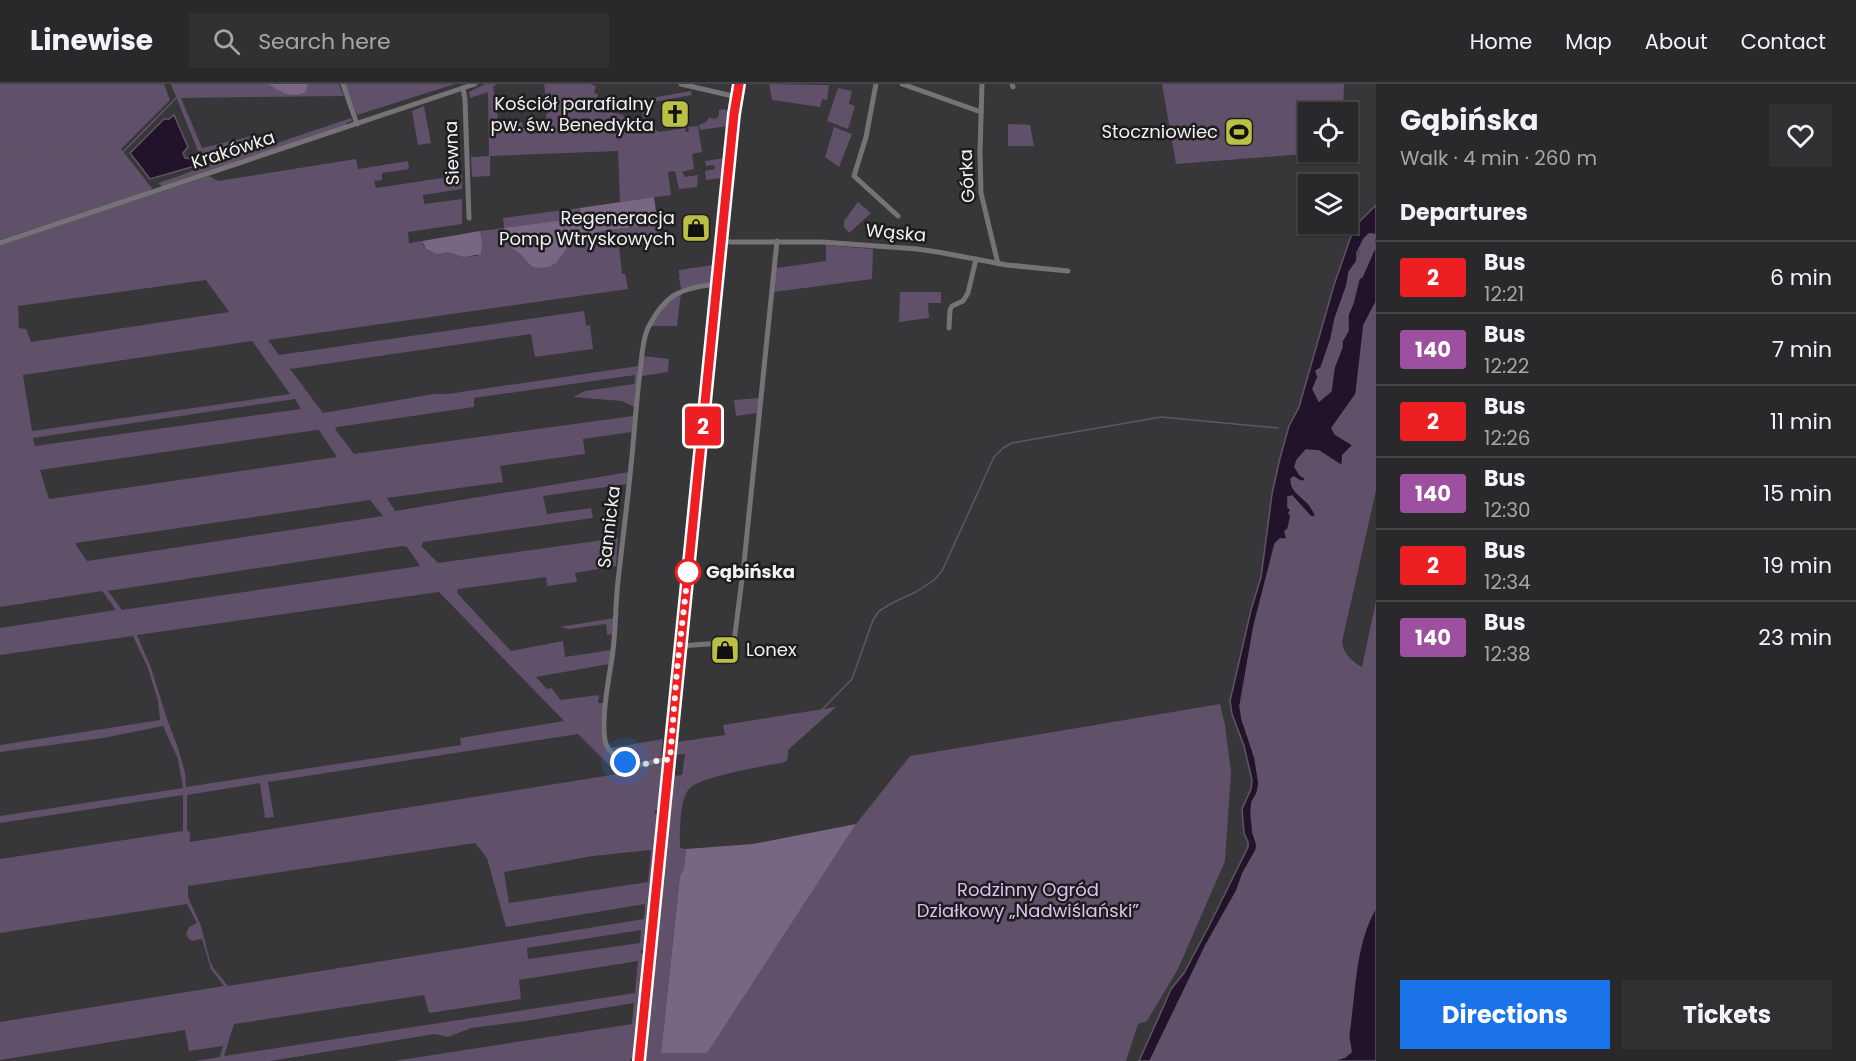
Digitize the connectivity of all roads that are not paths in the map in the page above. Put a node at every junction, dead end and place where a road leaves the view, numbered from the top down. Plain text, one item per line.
1 (343, 84) edge
2 (475, 84) edge
3 (681, 84) edge
4 (739, 84) edge
5 (876, 84) edge
6 (902, 84) edge
7 (982, 84) edge
8 (463, 88) junction
9 (737, 97) junction
10 (981, 111) junction
11 (357, 124) junction
12 (898, 216) dead end
13 (469, 218) dead end
14 (777, 241) junction
15 (721, 242) junction
16 (0, 243) edge
17 (976, 259) junction
18 (998, 264) junction
19 (1068, 272) dead end
20 (717, 284) junction
21 (949, 328) dead end
22 (680, 646) junction
23 (670, 760) junction
24 (639, 1061) edge

1 - 11 street
2 - 8 street, Krakówka
3 - 9 street
4 - 9 main road
5 - 12 street
6 - 10 street
7 - 10 street, Górka
8 - 11 street, Krakówka
8 - 13 street, Siewna
9 - 15 main road
10 - 18 street, Górka
11 - 16 street, Krakówka
14 - 15 street, Wąska
14 - 17 street, Wąska
14 - 22 street
15 - 20 main road
17 - 18 street, Wąska
17 - 21 street
18 - 19 street, Wąska
20 - 22 main road
20 - 23 street, Sannicka
22 - 23 main road
23 - 24 main road

